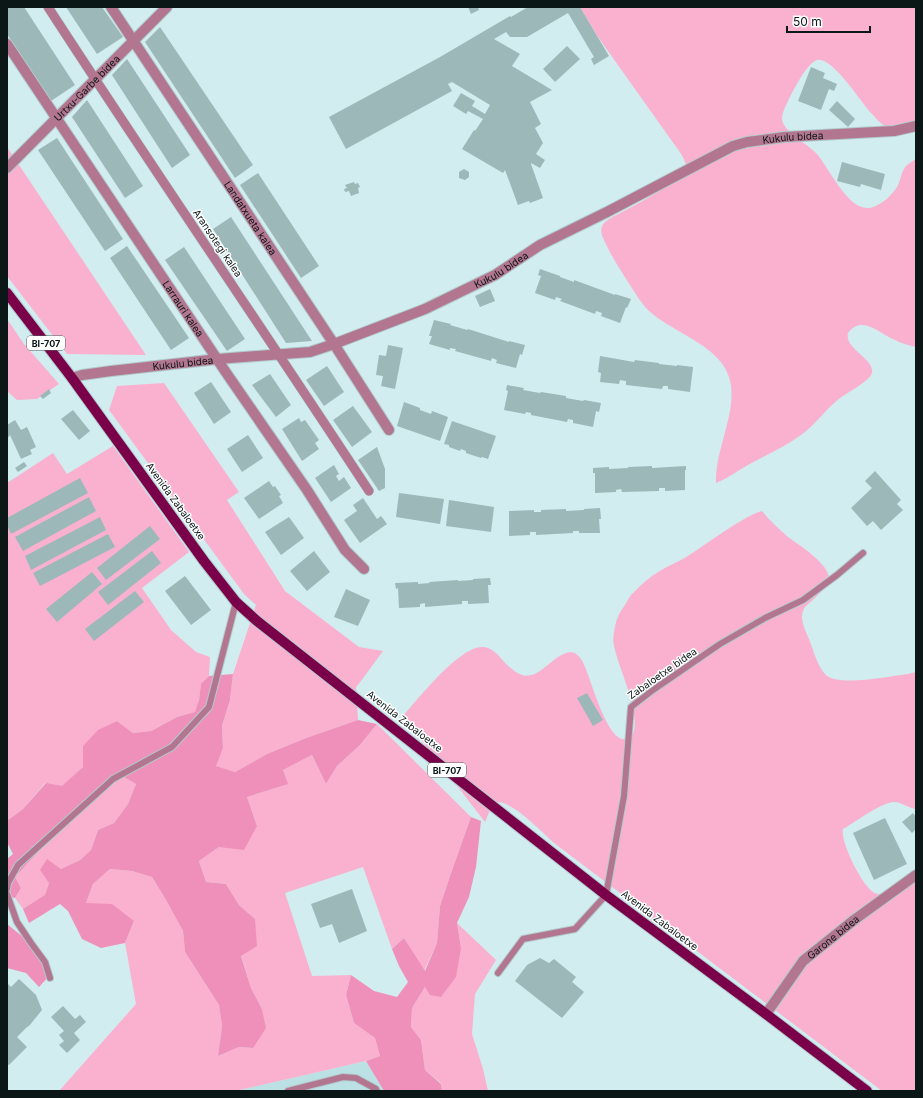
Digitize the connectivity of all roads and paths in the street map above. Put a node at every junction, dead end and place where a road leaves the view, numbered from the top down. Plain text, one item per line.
1 (48, 7) edge
2 (111, 7) edge
3 (167, 7) edge
4 (134, 41) junction
5 (7, 44) edge
6 (95, 80) junction
7 (56, 119) junction
8 (916, 126) edge
9 (7, 168) edge
10 (7, 293) edge
11 (334, 344) junction
12 (279, 354) junction
13 (218, 359) junction
14 (72, 378) junction
15 (389, 430) dead end
16 (369, 490) dead end
17 (863, 553) dead end
18 (364, 569) dead end
19 (236, 602) junction
20 (916, 875) edge
21 (7, 889) edge
22 (7, 894) edge
23 (606, 894) junction
24 (498, 973) dead end
25 (50, 978) dead end
26 (766, 1014) junction
27 (288, 1091) edge
28 (377, 1091) edge
29 (867, 1091) edge

1 - 6 street, Aransotegi kalea
2 - 4 street, Landatxueta kalea
3 - 4 street, Urtxu-Garbe bidea
4 - 6 street, Urtxu-Garbe bidea
4 - 11 street, Landatxueta kalea
5 - 7 street, Larrauri kalea
6 - 7 street, Urtxu-Garbe bidea
6 - 12 street, Aransotegi kalea
7 - 9 street, Urtxu-Garbe bidea
7 - 13 street, Larrauri kalea
8 - 11 street, Kukulu bidea
10 - 14 main road, Avenida Zabaloetxe / BI-707
11 - 12 street, Kukulu bidea
11 - 15 street, Landatxueta kalea
12 - 13 street, Kukulu bidea
12 - 16 street, Aransotegi kalea
13 - 14 street, Kukulu bidea
13 - 18 street, Larrauri kalea
14 - 19 main road, Avenida Zabaloetxe / BI-707
17 - 23 lane, Zabaloetxe bidea
19 - 21 lane
19 - 23 main road, Avenida Zabaloetxe / BI-707
20 - 26 street, Garone bidea
22 - 25 lane
23 - 24 lane
23 - 26 main road, Avenida Zabaloetxe / BI-707
26 - 29 main road, Avenida Zabaloetxe / BI-707
27 - 28 lane

